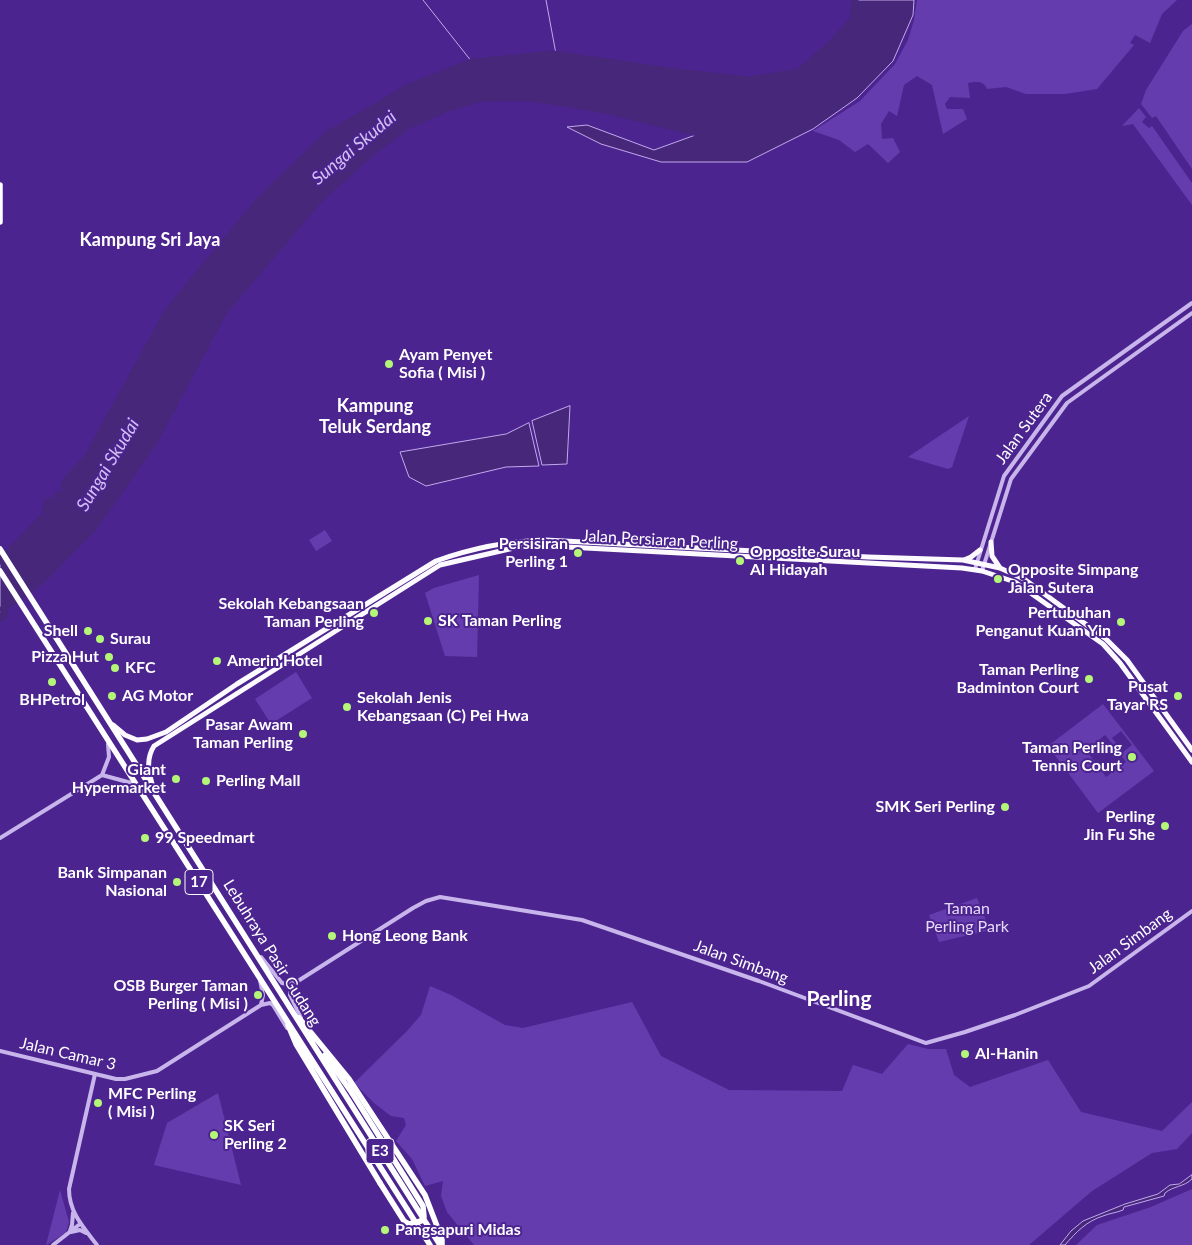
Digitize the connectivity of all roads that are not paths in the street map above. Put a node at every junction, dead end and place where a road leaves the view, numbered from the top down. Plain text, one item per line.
1 (0, 185) edge
2 (0, 222) edge
3 (1192, 303) edge
4 (1192, 313) edge
5 (991, 542) junction
6 (0, 549) edge
7 (980, 550) junction
8 (963, 560) junction
9 (977, 563) junction
10 (984, 564) junction
11 (1000, 568) junction
12 (975, 569) junction
13 (0, 571) edge
14 (982, 571) junction
15 (113, 725) junction
16 (104, 733) junction
17 (1192, 750) edge
18 (1192, 762) edge
19 (102, 775) junction
20 (137, 785) junction
21 (157, 798) junction
22 (0, 838) edge
23 (1192, 911) edge
24 (251, 945) junction
25 (260, 980) junction
26 (298, 981) junction
27 (280, 993) junction
28 (261, 1005) junction
29 (287, 1019) junction
30 (304, 1025) junction
31 (290, 1032) junction
32 (318, 1042) junction
33 (0, 1051) edge
34 (95, 1074) junction
35 (333, 1078) joint
36 (326, 1083) joint
37 (72, 1211) junction
38 (80, 1224) junction
39 (69, 1233) junction
40 (89, 1235) junction
41 (53, 1245) edge
42 (97, 1245) edge
43 (430, 1245) edge
44 (441, 1245) edge

1 - 2 highway
3 - 7 street, Jalan Sutera
4 - 5 street, Jalan Sutera
5 - 10 street, Jalan Sutera
5 - 11 main road
6 - 15 highway, Lebuhraya Pasir Gudang / 17
7 - 8 main road
7 - 9 street, Jalan Sutera
8 - 9 main road, Jalan Persiaran Perling
8 - 15 main road, Jalan Persiaran Perling
9 - 10 main road, Jalan Persiaran Perling
9 - 12 street, Jalan Sutera
10 - 11 main road, Jalan Persiaran Perling
10 - 14 street, Jalan Sutera
11 - 17 main road, Jalan Persiaran Perling
12 - 14 main road, Jalan Persiaran Perling
12 - 21 main road, Jalan Persiaran Perling
13 - 16 highway, Lebuhraya Pasir Gudang / 17
14 - 18 main road, Jalan Persiaran Perling
15 - 21 highway, Lebuhraya Pasir Gudang / 17
16 - 19 street
16 - 20 highway, Lebuhraya Pasir Gudang / 17
19 - 20 street
19 - 22 street
20 - 25 highway, Lebuhraya Pasir Gudang / 17
21 - 24 highway, Lebuhraya Pasir Gudang / 17
23 - 26 street, Jalan Simbang
24 - 26 street
24 - 27 highway, Lebuhraya Pasir Gudang / 17
25 - 28 street
25 - 29 highway, Lebuhraya Pasir Gudang / 17
26 - 30 street
27 - 30 highway
27 - 35 highway, Lebuhraya Pasir Gudang / 17
28 - 31 street
28 - 34 street, Jalan Camar 3
29 - 31 highway
29 - 36 highway, Lebuhraya Pasir Gudang / 17
30 - 32 highway
31 - 32 highway, bridge
32 - 44 highway
33 - 34 street, Jalan Camar 3
34 - 37 street
35 - 44 highway, Lebuhraya Pasir Gudang / E3
36 - 43 highway, Lebuhraya Pasir Gudang / E3
37 - 38 street
37 - 39 street
38 - 39 street
38 - 40 street
39 - 40 street
39 - 41 street
40 - 42 street

